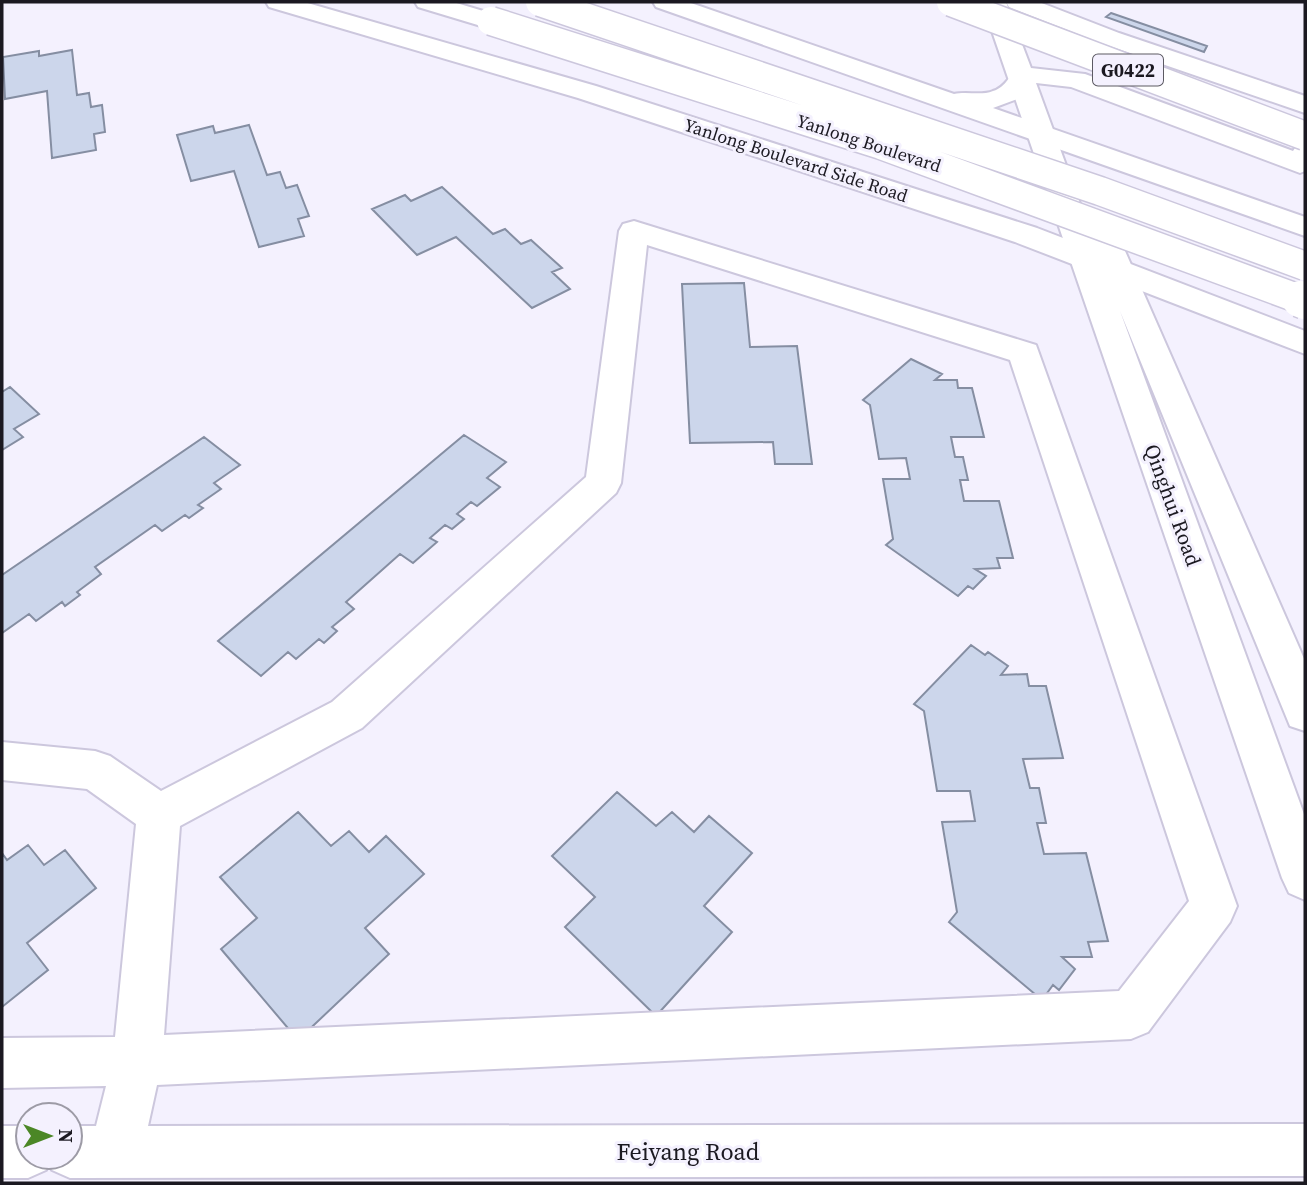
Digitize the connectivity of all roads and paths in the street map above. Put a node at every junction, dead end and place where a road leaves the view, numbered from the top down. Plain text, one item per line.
1 (278, 2) edge
2 (427, 2) edge
3 (540, 2) edge
4 (665, 2) edge
5 (951, 2) edge
6 (994, 2) edge
7 (1010, 2) edge
8 (1018, 2) edge
9 (1029, 77) junction
10 (950, 100) junction
11 (1305, 105) edge
12 (1305, 136) edge
13 (1052, 137) junction
14 (1305, 155) edge
15 (1305, 228) edge
16 (1085, 257) junction
17 (1305, 266) edge
18 (1118, 270) junction
19 (1305, 301) edge
20 (1305, 343) edge
21 (1305, 713) edge
22 (2, 761) edge
23 (159, 815) junction
24 (1305, 878) edge
25 (137, 1061) junction
26 (2, 1063) edge
27 (1305, 1150) edge
28 (93, 1152) edge

1 - 16 main road, Yanlong Boulevard Side Road
2 - 19 main road, Yanlong Boulevard, bridge
3 - 17 main road, Yanlong Boulevard, bridge
4 - 10 main road
5 - 12 main road, G0422, bridge
6 - 9 main road
7 - 9 main road
8 - 11 main road, G0422
9 - 10 main road
9 - 13 main road
9 - 14 main road
10 - 13 main road
13 - 15 main road
13 - 16 main road, Qinghui Road
13 - 18 main road, Qinghui Road
16 - 18 main road, Yanlong Boulevard Side Road
16 - 24 main road, Qinghui Road
18 - 20 main road, Yanlong Boulevard Side Road
18 - 21 main road, Qinghui Road
22 - 23 main road
23 - 25 main road
23 - 25 main road
25 - 26 main road
25 - 28 main road
27 - 28 main road, Feiyang Road

